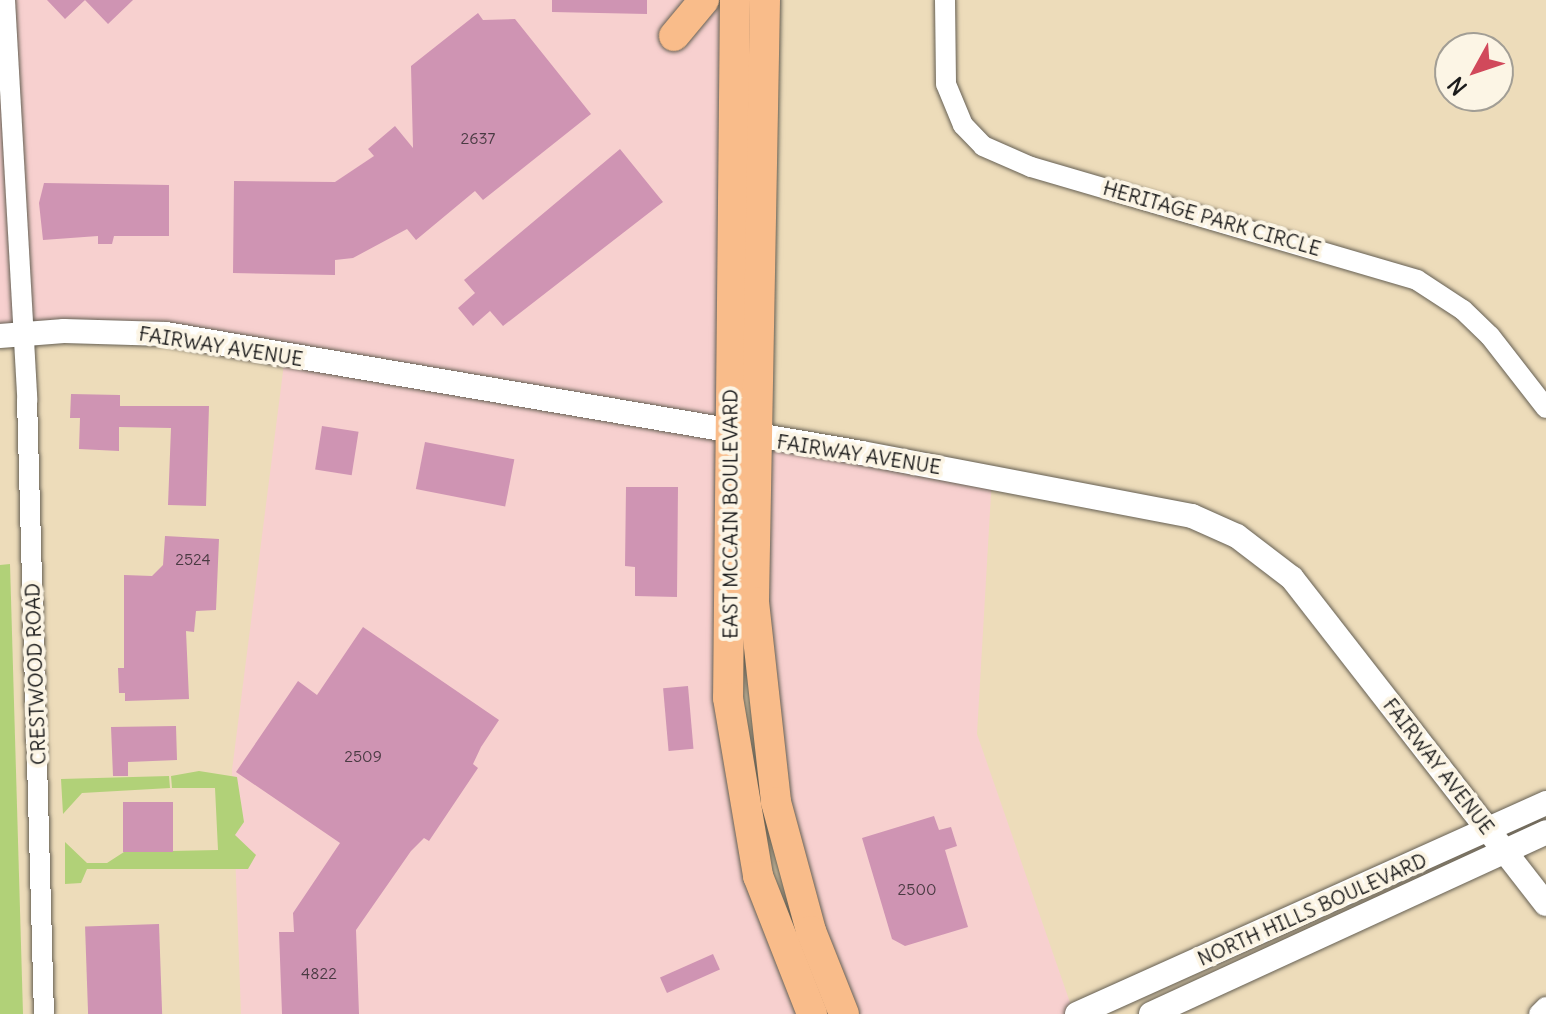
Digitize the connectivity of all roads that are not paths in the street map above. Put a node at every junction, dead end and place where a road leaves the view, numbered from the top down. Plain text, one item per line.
1 (5, 0) edge
2 (704, 0) edge
3 (735, 0) edge
4 (765, 0) edge
5 (945, 0) edge
6 (674, 36) dead end
7 (11, 335) edge
8 (1546, 408) edge
9 (744, 436) junction
10 (1546, 803) edge
11 (1488, 829) junction
12 (1546, 832) edge
13 (1505, 850) junction
14 (1546, 904) edge
15 (1546, 1007) edge
16 (844, 1009) edge
17 (44, 1014) edge
18 (812, 1014) edge
19 (1077, 1014) edge
20 (1151, 1014) edge
21 (1539, 1014) edge

1 - 7 street, CRESTWOOD ROAD
2 - 6 main road
3 - 9 main road, EAST MCCAIN BOULEVARD
4 - 9 main road, EAST MCCAIN BOULEVARD
5 - 8 street, HERITAGE PARK CIRCLE
7 - 9 street, FAIRWAY AVENUE
7 - 17 street, CRESTWOOD ROAD
9 - 11 street, FAIRWAY AVENUE
9 - 16 main road, EAST MCCAIN BOULEVARD
9 - 18 main road, EAST MCCAIN BOULEVARD
10 - 11 street, NORTH HILLS BOULEVARD
11 - 13 street, FAIRWAY AVENUE
11 - 19 street, NORTH HILLS BOULEVARD
12 - 13 street, NORTH HILLS BOULEVARD
13 - 14 street, FAIRWAY AVENUE
13 - 20 street, NORTH HILLS BOULEVARD
15 - 21 street

